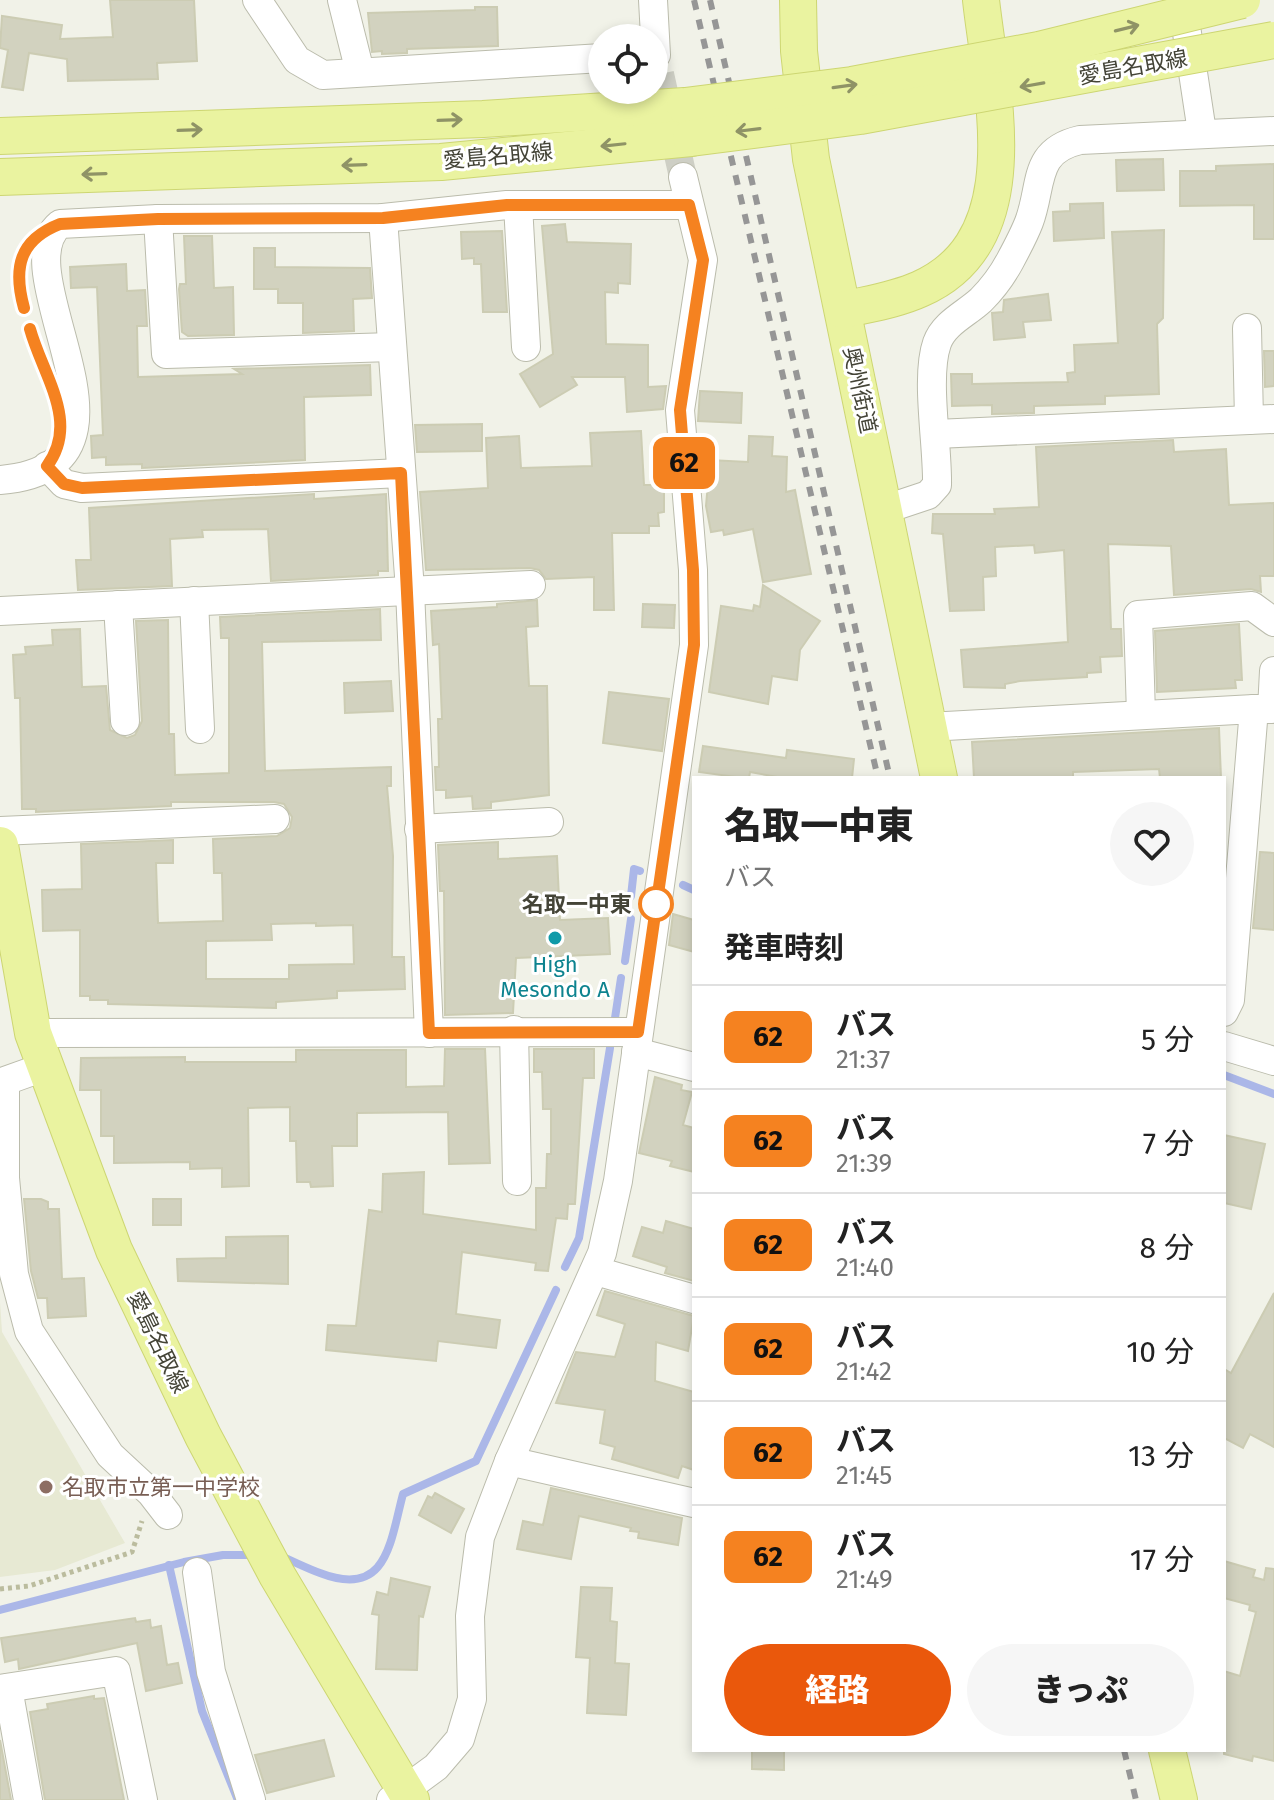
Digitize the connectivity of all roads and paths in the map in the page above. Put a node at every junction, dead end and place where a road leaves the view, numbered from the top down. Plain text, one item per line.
1 (257, 0) edge
2 (342, 0) edge
3 (653, 0) edge
4 (798, 0) edge
5 (981, 0) edge
6 (1182, 0) edge
7 (1242, 0) edge
8 (655, 24) edge
9 (1274, 40) edge
10 (588, 59) edge
11 (360, 72) junction
12 (688, 122) junction
13 (1274, 131) edge
14 (1202, 132) junction
15 (0, 136) edge
16 (0, 177) edge
17 (683, 177) tunnel mouth
18 (518, 205) junction
19 (689, 205) junction
20 (383, 218) junction
21 (158, 219) junction
22 (19, 261) dead end
23 (843, 310) junction
24 (1247, 328) dead end
25 (392, 347) junction
26 (526, 347) dead end
27 (42, 365) dead end
28 (1261, 419) edge
29 (936, 434) junction
30 (47, 466) junction
31 (401, 473) junction
32 (0, 480) edge
33 (886, 509) junction
34 (531, 585) dead end
35 (410, 590) junction
36 (194, 601) junction
37 (118, 605) junction
38 (0, 611) edge
39 (1274, 622) edge
40 (1274, 671) edge
41 (1254, 709) junction
42 (1141, 715) junction
43 (125, 721) dead end
44 (928, 727) junction
45 (200, 729) dead end
46 (939, 776) edge
47 (275, 819) dead end
48 (549, 822) dead end
49 (419, 829) junction
50 (0, 831) edge
51 (0, 845) edge
52 (1226, 1008) edge
53 (514, 1030) junction
54 (33, 1033) junction
55 (429, 1033) junction
56 (637, 1042) junction
57 (1226, 1047) edge
58 (1274, 1061) edge
59 (692, 1066) edge
60 (44, 1067) junction
61 (517, 1181) dead end
62 (596, 1271) junction
63 (692, 1298) edge
64 (509, 1461) junction
65 (692, 1503) edge
66 (160, 1504) joint
67 (197, 1572) dead end
68 (0, 1589) edge
69 (4, 1688) edge
70 (1167, 1752) edge
71 (403, 1797) edge
72 (28, 1800) edge
73 (143, 1800) edge
74 (251, 1800) edge
75 (1179, 1800) edge

1 - 11 street
2 - 11 street
3 - 8 street
4 - 23 main road, 奥州街道
5 - 23 main road
6 - 14 street
12 -> 7 main road, 愛島名取線, bridge
9 -> 12 main road, 愛島名取線, bridge
10 - 11 street
15 -> 12 main road, 愛島名取線
12 -> 16 main road, 愛島名取線
13 - 14 street
14 - 29 street
17 - 19 street
18 - 19 street
18 - 20 street
18 - 26 street
19 - 56 street
20 - 21 street
20 - 25 street
21 - 22 street
21 - 25 street
23 - 33 main road, 奥州街道
24 - 28 street
25 - 31 street
27 - 30 street
28 - 29 street
29 - 33 street
30 - 31 street
30 - 32 street
31 - 35 street
33 - 44 main road, 奥州街道
34 - 35 street
35 - 36 street
35 - 49 street
36 - 37 street
36 - 45 street
37 - 38 street
37 - 43 street
39 - 42 street
40 - 41 street
41 - 42 street
41 - 52 street
42 - 44 street
44 - 46 main road, 奥州街道
47 - 50 street
48 - 49 street
49 - 55 street
51 - 54 main road, 愛島名取線
53 - 55 street
53 - 56 street
53 - 61 street
54 - 55 street
54 - 60 main road, 愛島名取線
56 - 59 street
56 - 62 street
57 - 58 street
60 - 66 street
60 - 71 main road, 愛島名取線
62 - 63 street
62 - 64 street
64 - 65 street
64 - 71 street
66 - 68 path
67 - 74 street
69 - 72 street
69 - 73 street
70 - 75 main road

